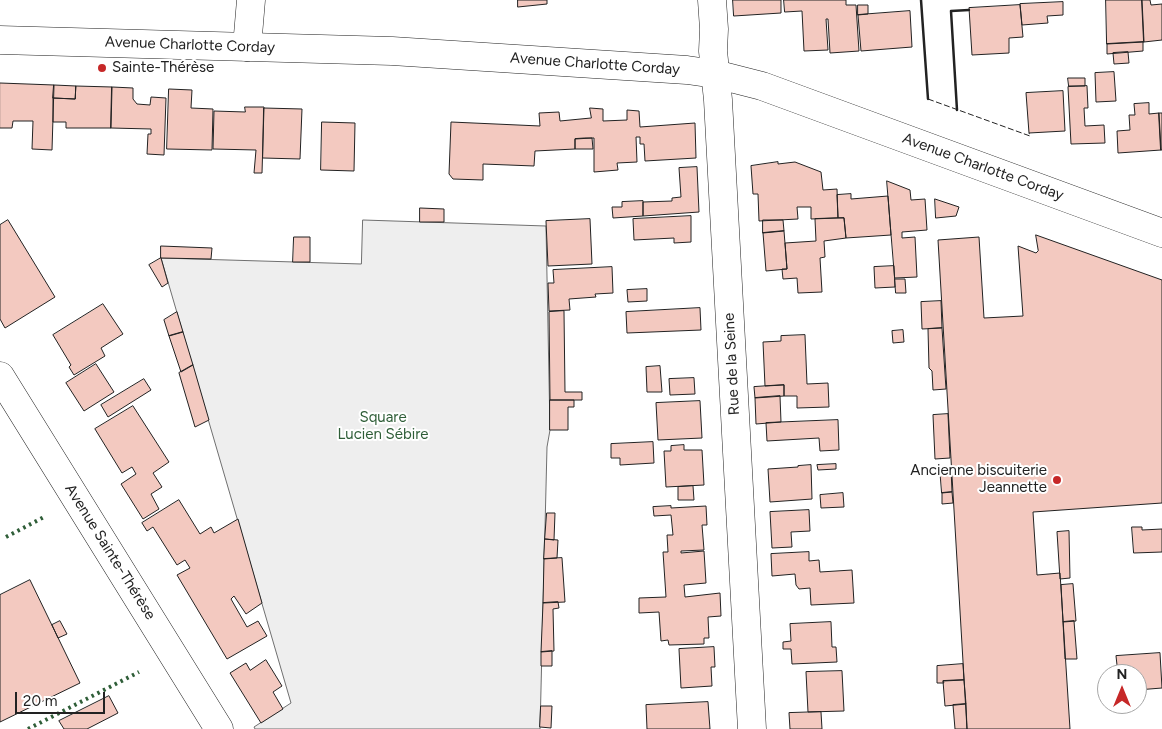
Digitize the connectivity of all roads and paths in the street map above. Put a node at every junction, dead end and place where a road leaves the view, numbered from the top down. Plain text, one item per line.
1 (251, 0) edge
2 (712, 0) edge
3 (0, 40) edge
4 (247, 47) junction
5 (715, 74) junction
6 (1162, 232) edge
7 (0, 376) edge
8 (219, 729) edge
9 (752, 729) edge

1 - 4 street
2 - 5 street, Rue de la Seine
3 - 4 street, Avenue Charlotte Corday
4 - 5 street, Avenue Charlotte Corday
5 - 6 street, Avenue Charlotte Corday
5 - 9 street, Rue de la Seine
7 - 8 street, Avenue Sainte-Thérèse

